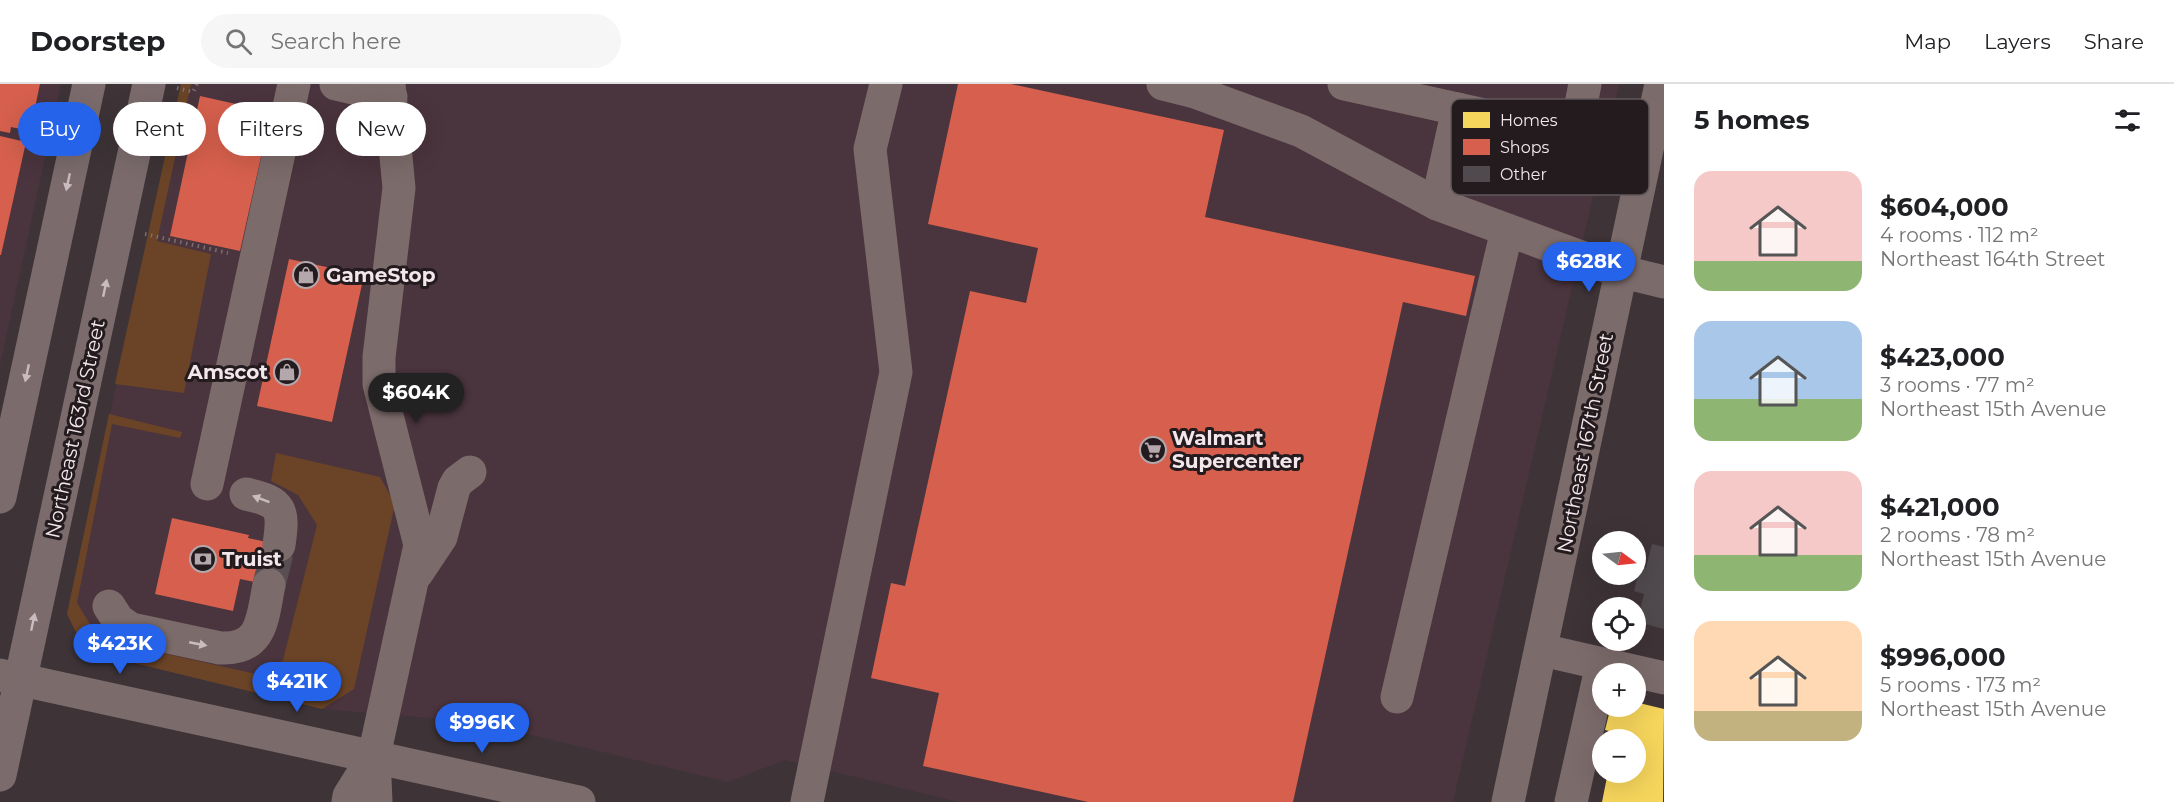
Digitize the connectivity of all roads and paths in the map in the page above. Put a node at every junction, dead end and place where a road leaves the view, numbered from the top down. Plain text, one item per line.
1 (89, 84) edge
2 (197, 84) edge
3 (294, 84) edge
4 (338, 84) edge
5 (886, 84) edge
6 (1163, 84) edge
7 (1344, 84) edge
8 (1586, 84) edge
9 (1661, 84) edge
10 (163, 86) edge
11 (1195, 88) edge
12 (390, 91) edge
13 (1583, 99) edge
14 (1451, 107) edge
15 (1649, 137) edge
16 (1451, 141) edge
17 (1636, 195) edge
18 (1437, 204) junction
19 (1507, 230) junction
20 (144, 234) dead end
21 (256, 259) junction
22 (1619, 271) junction
23 (1664, 282) edge
24 (4, 457) edge
25 (470, 472) dead end
26 (207, 484) dead end
27 (246, 494) dead end
28 (0, 497) edge
29 (279, 545) tunnel mouth
30 (412, 580) junction
31 (269, 585) tunnel mouth
32 (109, 606) dead end
33 (1542, 650) junction
34 (1598, 663) edge
35 (1646, 674) edge
36 (10, 677) edge
37 (1664, 678) edge
38 (1397, 697) dead end
39 (1592, 709) edge
40 (374, 756) junction
41 (0, 775) edge
42 (559, 800) edge
43 (348, 802) edge
44 (376, 802) edge
45 (807, 802) edge
46 (1508, 802) edge
47 (1571, 802) edge

1 -> 24 main road
2 - 10 path
3 - 21 street
4 - 12 street
5 - 45 street
6 - 11 street
7 - 14 street
8 - 13 street
9 - 15 street, Northeast 167th Street
36 -> 10 main road, Northeast 163rd Street
11 - 18 street
12 - 30 street
16 - 18 street
17 - 22 street, Northeast 167th Street
18 - 19 street
19 - 22 street
19 - 38 street
20 - 21 path
21 - 26 street
22 - 23 street
22 - 33 street, Northeast 167th Street
24 - 28 main road
25 - 30 street
29 -> 27 street
30 - 40 street
32 -> 31 street
33 - 34 street
33 - 46 street, Northeast 167th Street
35 - 37 street
36 - 40 street
36 - 41 main road, Northeast 163rd Street
39 - 47 street
40 - 42 street
40 - 43 street
40 - 44 street

